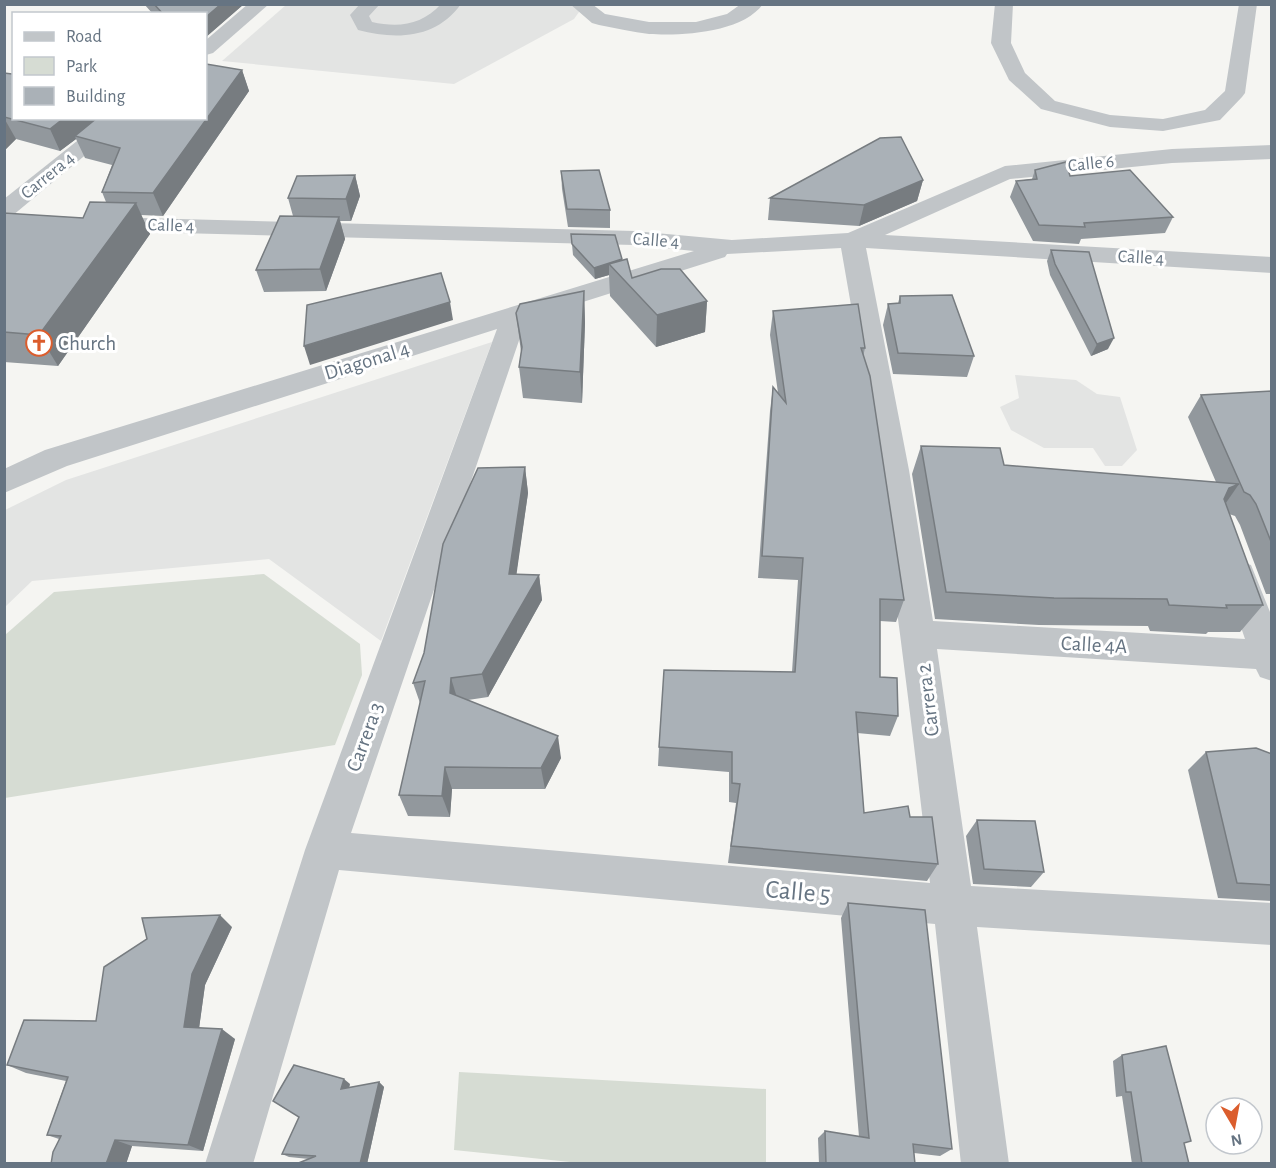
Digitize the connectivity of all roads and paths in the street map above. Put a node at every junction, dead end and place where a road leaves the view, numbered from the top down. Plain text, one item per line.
1 (260, 4) edge
2 (371, 4) edge
3 (452, 4) edge
4 (579, 4) edge
5 (754, 4) edge
6 (1004, 4) edge
7 (1248, 4) edge
8 (207, 48) edge
9 (118, 120) edge
10 (1272, 152) edge
11 (4, 211) edge
12 (74, 223) edge
13 (852, 240) junction
14 (732, 247) junction
15 (1272, 266) edge
16 (515, 315) junction
17 (4, 482) edge
18 (1230, 548) edge
19 (920, 634) junction
20 (1270, 661) edge
21 (325, 850) junction
22 (953, 905) junction
23 (1272, 924) edge
24 (229, 1164) edge
25 (985, 1164) edge

1 - 8 street
2 - 3 street
4 - 5 street
6 - 7 street
9 - 11 street, Carrera 4
10 - 13 street, Calle 6
12 - 14 street, Calle 4
13 - 14 street, Calle 4
13 - 15 street, Calle 4
13 - 19 street, Carrera 2
14 - 16 street, Diagonal 4
16 - 17 street, Diagonal 4
16 - 21 street, Carrera 3
18 - 20 street
19 - 20 street, Calle 4A
19 - 22 street, Carrera 2
21 - 22 street, Calle 5
21 - 24 street, Carrera 3
22 - 23 street, Calle 5
22 - 25 street, Carrera 2

